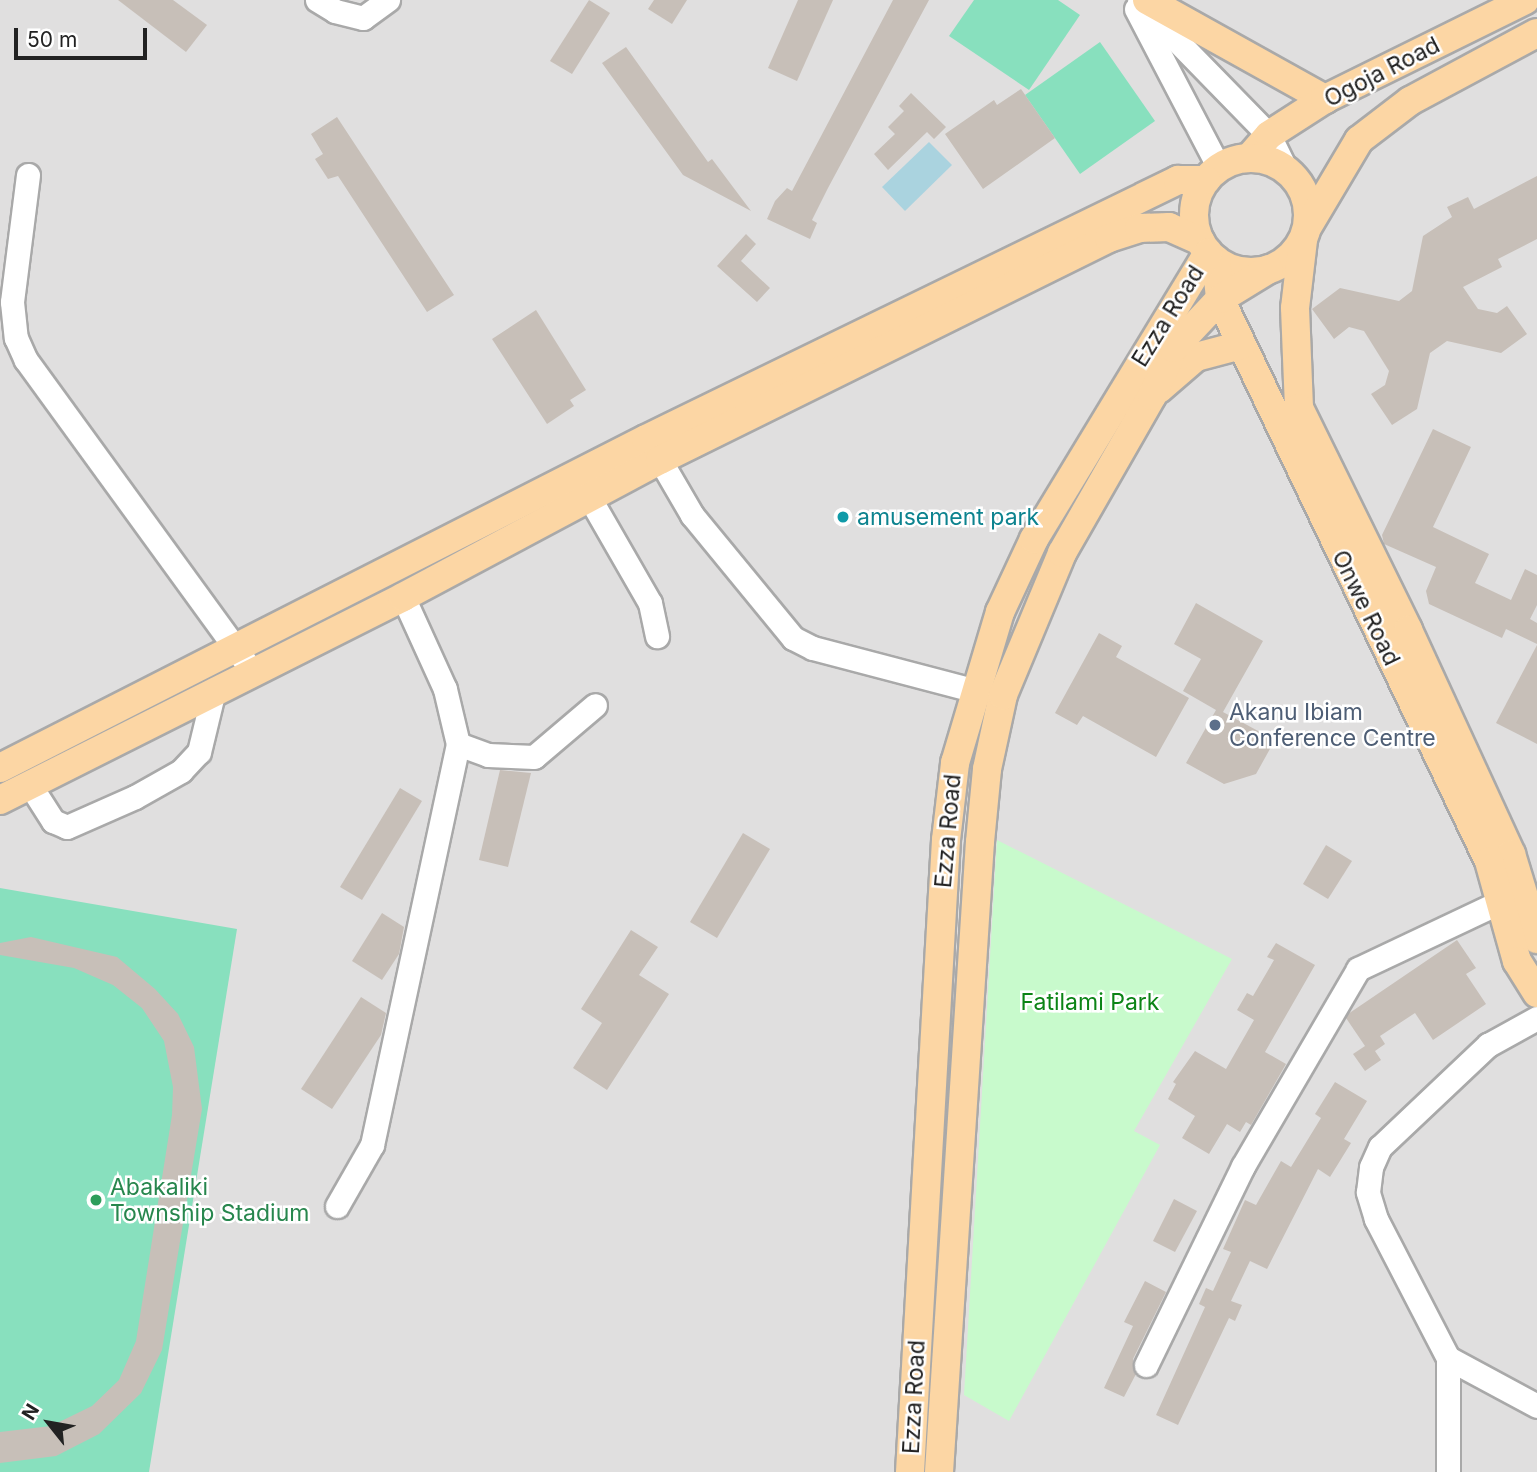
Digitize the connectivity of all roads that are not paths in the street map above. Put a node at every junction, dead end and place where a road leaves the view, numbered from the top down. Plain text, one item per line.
1 (317, 0) edge
2 (388, 0) edge
3 (1131, 0) edge
4 (1137, 0) edge
5 (1147, 0) edge
6 (1525, 0) edge
7 (1537, 33) edge
8 (1325, 99) junction
9 (1269, 135) junction
10 (1249, 158) junction
11 (1285, 169) junction
12 (1213, 174) junction
13 (29, 175) dead end
14 (1305, 234) junction
15 (1208, 251) junction
16 (1269, 270) junction
17 (1220, 299) junction
18 (1241, 345) junction
19 (1152, 396) junction
20 (660, 460) junction
21 (589, 497) junction
22 (403, 597) junction
23 (1409, 630) junction
24 (657, 636) dead end
25 (1383, 642) junction
26 (246, 661) junction
27 (214, 690) junction
28 (973, 690) junction
29 (595, 705) dead end
30 (458, 744) junction
31 (4, 761) edge
32 (30, 785) junction
33 (0, 800) edge
34 (946, 840) junction
35 (979, 842) junction
36 (1500, 902) junction
37 (1537, 939) edge
38 (1537, 993) edge
39 (1537, 1018) edge
40 (337, 1206) dead end
41 (1448, 1358) junction
42 (1146, 1365) dead end
43 (1537, 1406) edge
44 (909, 1472) edge
45 (939, 1472) edge
46 (1448, 1472) edge

1 - 2 street
3 - 12 street
4 - 9 street
5 - 8 main road
6 - 8 main road, Ogoja Road
7 - 14 main road, Ogoja Road
8 - 9 main road, Ogoja Road
9 - 10 main road, Ogoja Road
9 - 11 street
10 - 11 main road
10 - 12 main road
11 - 14 main road
12 - 15 main road
12 - 26 main road
13 - 26 street
14 - 16 main road
14 - 23 main road, Onwe Road
15 - 16 main road
15 - 17 main road, Onwe Road
15 - 20 main road
15 - 28 main road, Ezza Road
16 - 17 main road, Ezza Road
17 - 18 main road, Onwe Road
17 - 19 main road, Ezza Road
18 - 19 main road
18 - 25 main road, Onwe Road
19 - 35 main road, Ezza Road
20 - 21 main road
20 - 28 street
21 - 22 main road
21 - 24 street
22 - 26 main road
22 - 30 street
23 - 25 main road
23 - 37 main road, Onwe Road
25 - 36 main road, Onwe Road
26 - 27 main road
26 - 31 main road
27 - 32 main road
27 - 32 street
28 - 34 main road, Ezza Road
29 - 30 street
30 - 40 street
31 - 32 main road
32 - 33 main road
34 - 35 main road
34 - 44 main road, Ezza Road
35 - 45 main road, Ezza Road
36 - 38 main road, Onwe Road
36 - 42 street
39 - 41 street
41 - 43 street
41 - 46 street

